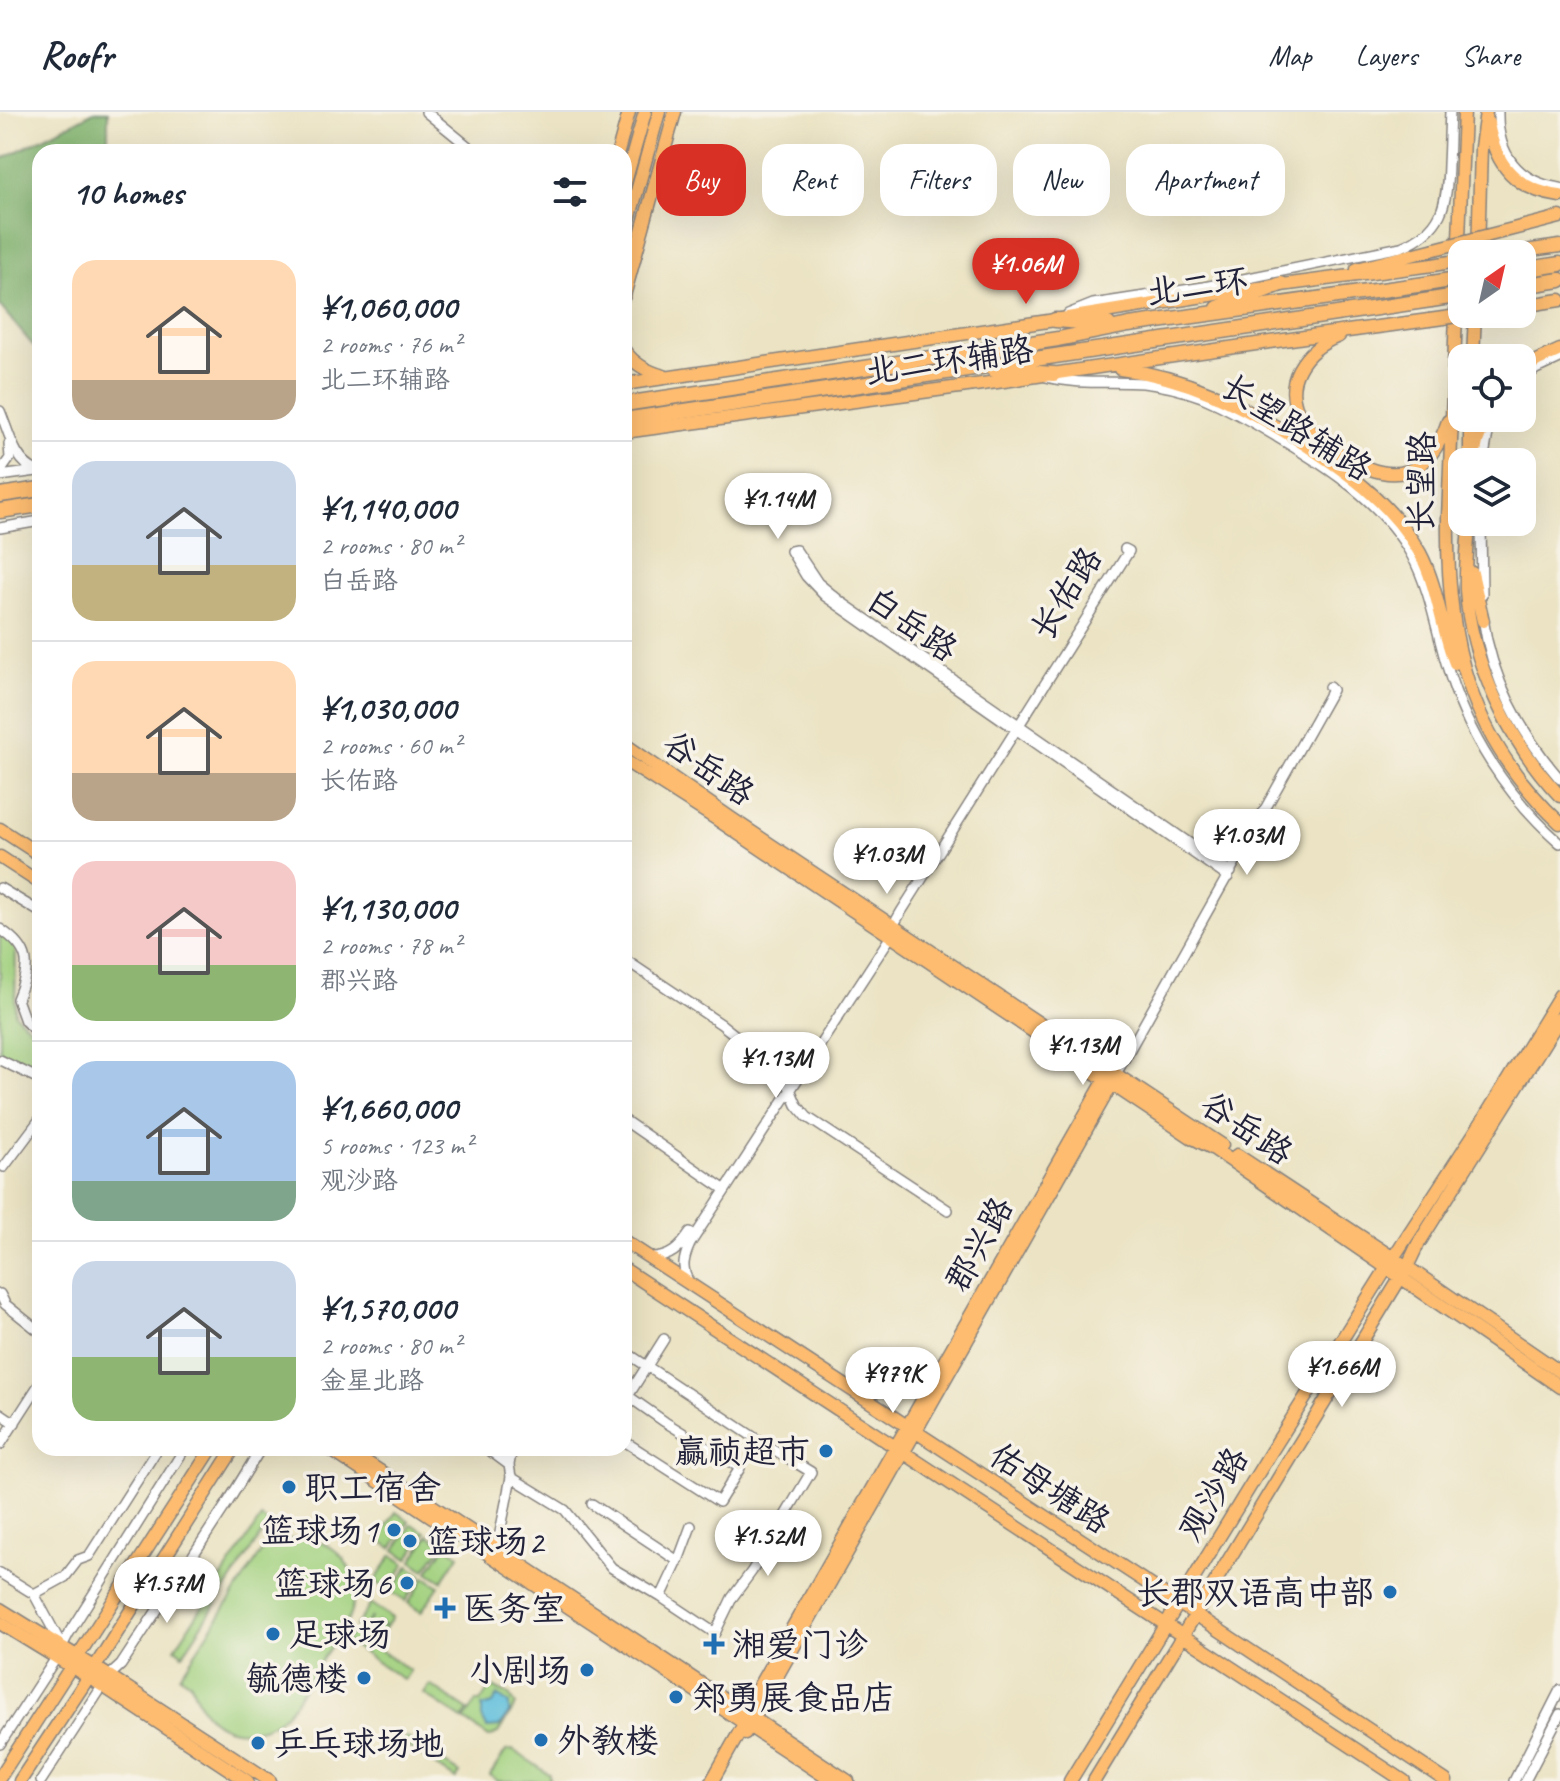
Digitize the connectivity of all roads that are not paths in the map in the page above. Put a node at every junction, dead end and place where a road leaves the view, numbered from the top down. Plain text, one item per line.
1 (426, 112) edge
2 (629, 112) edge
3 (645, 112) edge
4 (659, 112) edge
5 (675, 112) edge
6 (1450, 112) edge
7 (1464, 112) edge
8 (1486, 112) edge
9 (1498, 112) edge
10 (465, 144) edge
11 (620, 144) edge
12 (632, 158) edge
13 (1560, 188) edge
14 (1560, 196) edge
15 (632, 209) edge
16 (1560, 217) edge
17 (1478, 240) edge
18 (1560, 246) edge
19 (1536, 249) edge
20 (1448, 262) edge
21 (1560, 264) edge
22 (632, 267) edge
23 (1536, 268) edge
24 (1315, 280) junction
25 (1448, 280) edge
26 (1560, 280) edge
27 (1281, 284) junction
28 (1536, 284) edge
29 (1448, 297) edge
30 (1560, 300) edge
31 (1536, 304) edge
32 (1199, 315) junction
33 (1448, 317) edge
34 (1055, 320) junction
35 (1129, 325) junction
36 (1351, 332) junction
37 (1454, 344) edge
38 (1560, 350) edge
39 (1560, 358) edge
40 (632, 361) edge
41 (1536, 361) edge
42 (1101, 367) junction
43 (966, 368) junction
44 (1536, 369) edge
45 (1048, 375) junction
46 (667, 377) junction
47 (632, 383) edge
48 (632, 403) edge
49 (0, 411) edge
50 (1448, 420) edge
51 (0, 422) edge
52 (632, 426) edge
53 (632, 428) edge
54 (1451, 432) edge
55 (32, 469) edge
56 (32, 471) edge
57 (0, 474) edge
58 (32, 490) edge
59 (0, 495) edge
60 (32, 506) edge
61 (0, 511) edge
62 (32, 522) edge
63 (0, 528) edge
64 (1469, 536) edge
65 (1481, 536) edge
66 (1468, 556) junction
67 (1483, 621) junction
68 (1475, 702) junction
69 (1017, 726) junction
70 (632, 750) edge
71 (632, 765) edge
72 (1560, 779) edge
73 (1560, 796) edge
74 (1560, 823) edge
75 (0, 829) edge
76 (1560, 843) edge
77 (32, 850) edge
78 (0, 857) edge
79 (1227, 872) junction
80 (32, 878) edge
81 (0, 888) edge
82 (32, 907) edge
83 (0, 929) edge
84 (890, 930) junction
85 (632, 964) edge
86 (1560, 995) edge
87 (1560, 1018) edge
88 (32, 1028) edge
89 (0, 1060) edge
90 (32, 1076) edge
91 (1111, 1077) junction
92 (789, 1088) junction
93 (632, 1126) edge
94 (32, 1130) edge
95 (4, 1167) dead end
96 (721, 1187) junction
97 (948, 1210) dead end
98 (632, 1246) edge
99 (648, 1257) junction
100 (1390, 1264) junction
101 (1404, 1272) junction
102 (632, 1274) edge
103 (690, 1284) junction
104 (0, 1294) edge
105 (32, 1326) edge
106 (664, 1339) dead end
107 (632, 1356) edge
108 (648, 1367) junction
109 (1560, 1372) edge
110 (632, 1387) edge
111 (1560, 1387) edge
112 (32, 1396) edge
113 (632, 1398) edge
114 (0, 1413) edge
115 (15, 1423) junction
116 (911, 1430) junction
117 (0, 1445) edge
118 (632, 1446) edge
119 (900, 1449) junction
120 (153, 1456) edge
121 (180, 1456) edge
122 (207, 1456) edge
123 (229, 1456) edge
124 (256, 1456) edge
125 (340, 1456) edge
126 (357, 1456) edge
127 (497, 1456) edge
128 (511, 1456) edge
129 (509, 1465) junction
130 (511, 1477) junction
131 (592, 1504) dead end
132 (691, 1526) dead end
133 (497, 1548) junction
134 (678, 1561) junction
135 (0, 1573) edge
136 (34, 1594) junction
137 (661, 1597) junction
138 (1178, 1604) junction
139 (0, 1609) edge
140 (1195, 1615) junction
141 (0, 1623) edge
142 (1165, 1625) junction
143 (1182, 1636) junction
144 (59, 1652) junction
145 (74, 1662) junction
146 (91, 1673) junction
147 (106, 1681) junction
148 (1560, 1690) edge
149 (1560, 1714) edge
150 (748, 1720) junction
151 (0, 1744) edge
152 (0, 1777) edge
153 (20, 1781) edge
154 (41, 1781) edge
155 (247, 1781) edge
156 (270, 1781) edge
157 (712, 1781) edge
158 (718, 1781) edge
159 (832, 1781) edge
160 (848, 1781) edge
161 (1070, 1781) edge
162 (1094, 1781) edge
163 (1404, 1781) edge
164 (1446, 1781) edge
165 (1514, 1781) edge
166 (1525, 1781) edge

1 - 10 street
2 - 11 main road
3 - 12 main road
4 - 15 main road
5 - 22 main road
6 - 34 street
7 - 37 main road, 长望路
8 - 14 main road
8 - 17 main road
9 - 13 street
16 - 24 main road, bridge
18 - 19 main road
20 - 24 main road, 北二环辅路, bridge
21 - 23 highway
24 - 27 main road, 北二环辅路
25 - 32 highway, 北二环, bridge
26 - 28 highway
27 - 32 highway
27 - 34 main road, 北二环辅路
29 - 43 highway, 北二环, bridge
30 - 31 main road
32 - 35 highway, 北二环
33 - 36 main road, 北二环辅路, bridge
34 - 35 highway
34 - 46 main road, 北二环辅路
35 - 48 highway, 北二环
36 - 42 main road, 北二环辅路
36 - 50 main road
38 - 41 main road
39 - 44 street
40 - 46 main road
42 - 45 main road, 北二环辅路
42 - 68 main road
43 - 45 highway
43 - 52 highway, 北二环
45 - 53 main road, 北二环辅路
45 - 76 street, 长望路辅路
46 - 47 main road, 北二环辅路
49 - 55 street
51 - 57 street
54 - 68 main road, 长望路
56 - 57 street
58 - 59 highway
60 - 61 highway
62 - 63 street
64 - 66 main road, 长望路
65 - 67 street
66 - 67 main road
66 - 73 main road, 长望路
67 - 72 street
68 - 74 main road, 长望路
69 - 69 street, 长佑路
69 - 69 street, 白岳路
69 - 79 street, 白岳路
69 - 84 street, 长佑路
70 - 84 main road, 谷岳路
71 - 84 main road
75 - 77 main road
78 - 80 main road
79 - 79 street
79 - 91 street
81 - 82 street
83 - 88 street
84 - 91 main road, 谷岳路
84 - 92 street, 长佑路
85 - 92 street
86 - 100 main road, 观沙路
87 - 101 main road, 观沙路
89 - 90 street
91 - 100 main road, 谷岳路
91 - 116 main road, 郡兴路
92 - 96 street, 长佑路
92 - 97 street
92 - 103 street, 长佑路
93 - 96 street
94 - 95 street
96 - 99 street, 长佑路
98 - 99 main road, 佑母塘路
99 - 103 main road, 佑母塘路
100 - 101 main road, 谷岳路
100 - 138 main road, 观沙路
101 - 109 main road, 谷岳路
101 - 111 main road
101 - 140 main road, 观沙路
102 - 119 main road, 佑母塘路
103 - 116 main road, 佑母塘路
104 - 105 street
106 - 108 street
107 - 108 street
108 - 110 street
108 - 137 street
112 - 115 street
113 - 118 street
114 - 115 street
115 - 117 street
116 - 119 main road, 郡兴路
116 - 138 main road, 佑母塘路
119 - 142 main road, 佑母塘路
119 - 150 main road, 郡兴路
120 - 136 street
121 - 144 street
122 - 145 main road
123 - 146 main road
124 - 147 street
125 - 150 main road
126 - 133 main road
127 - 129 street
128 - 129 street
129 - 130 street
130 - 133 street
130 - 137 street
131 - 134 street
132 - 134 street
133 - 150 main road
134 - 137 street
135 - 136 street
136 - 144 street
138 - 140 main road, 佑母塘路
138 - 142 main road, 观沙路
139 - 144 main road
140 - 143 main road, 观沙路
140 - 164 main road, 佑母塘路
141 - 144 main road
142 - 143 main road, 佑母塘路
142 - 161 main road, 观沙路
143 - 162 main road, 观沙路
143 - 163 main road, 佑母塘路
144 - 145 main road
144 - 151 street
145 - 146 main road
145 - 152 main road
146 - 147 main road
146 - 153 main road
147 - 154 street
147 - 155 main road
147 - 156 main road
148 - 165 street
149 - 166 street
150 - 157 main road, 郡兴路
150 - 158 main road, 郡兴路
150 - 159 main road
150 - 160 main road

